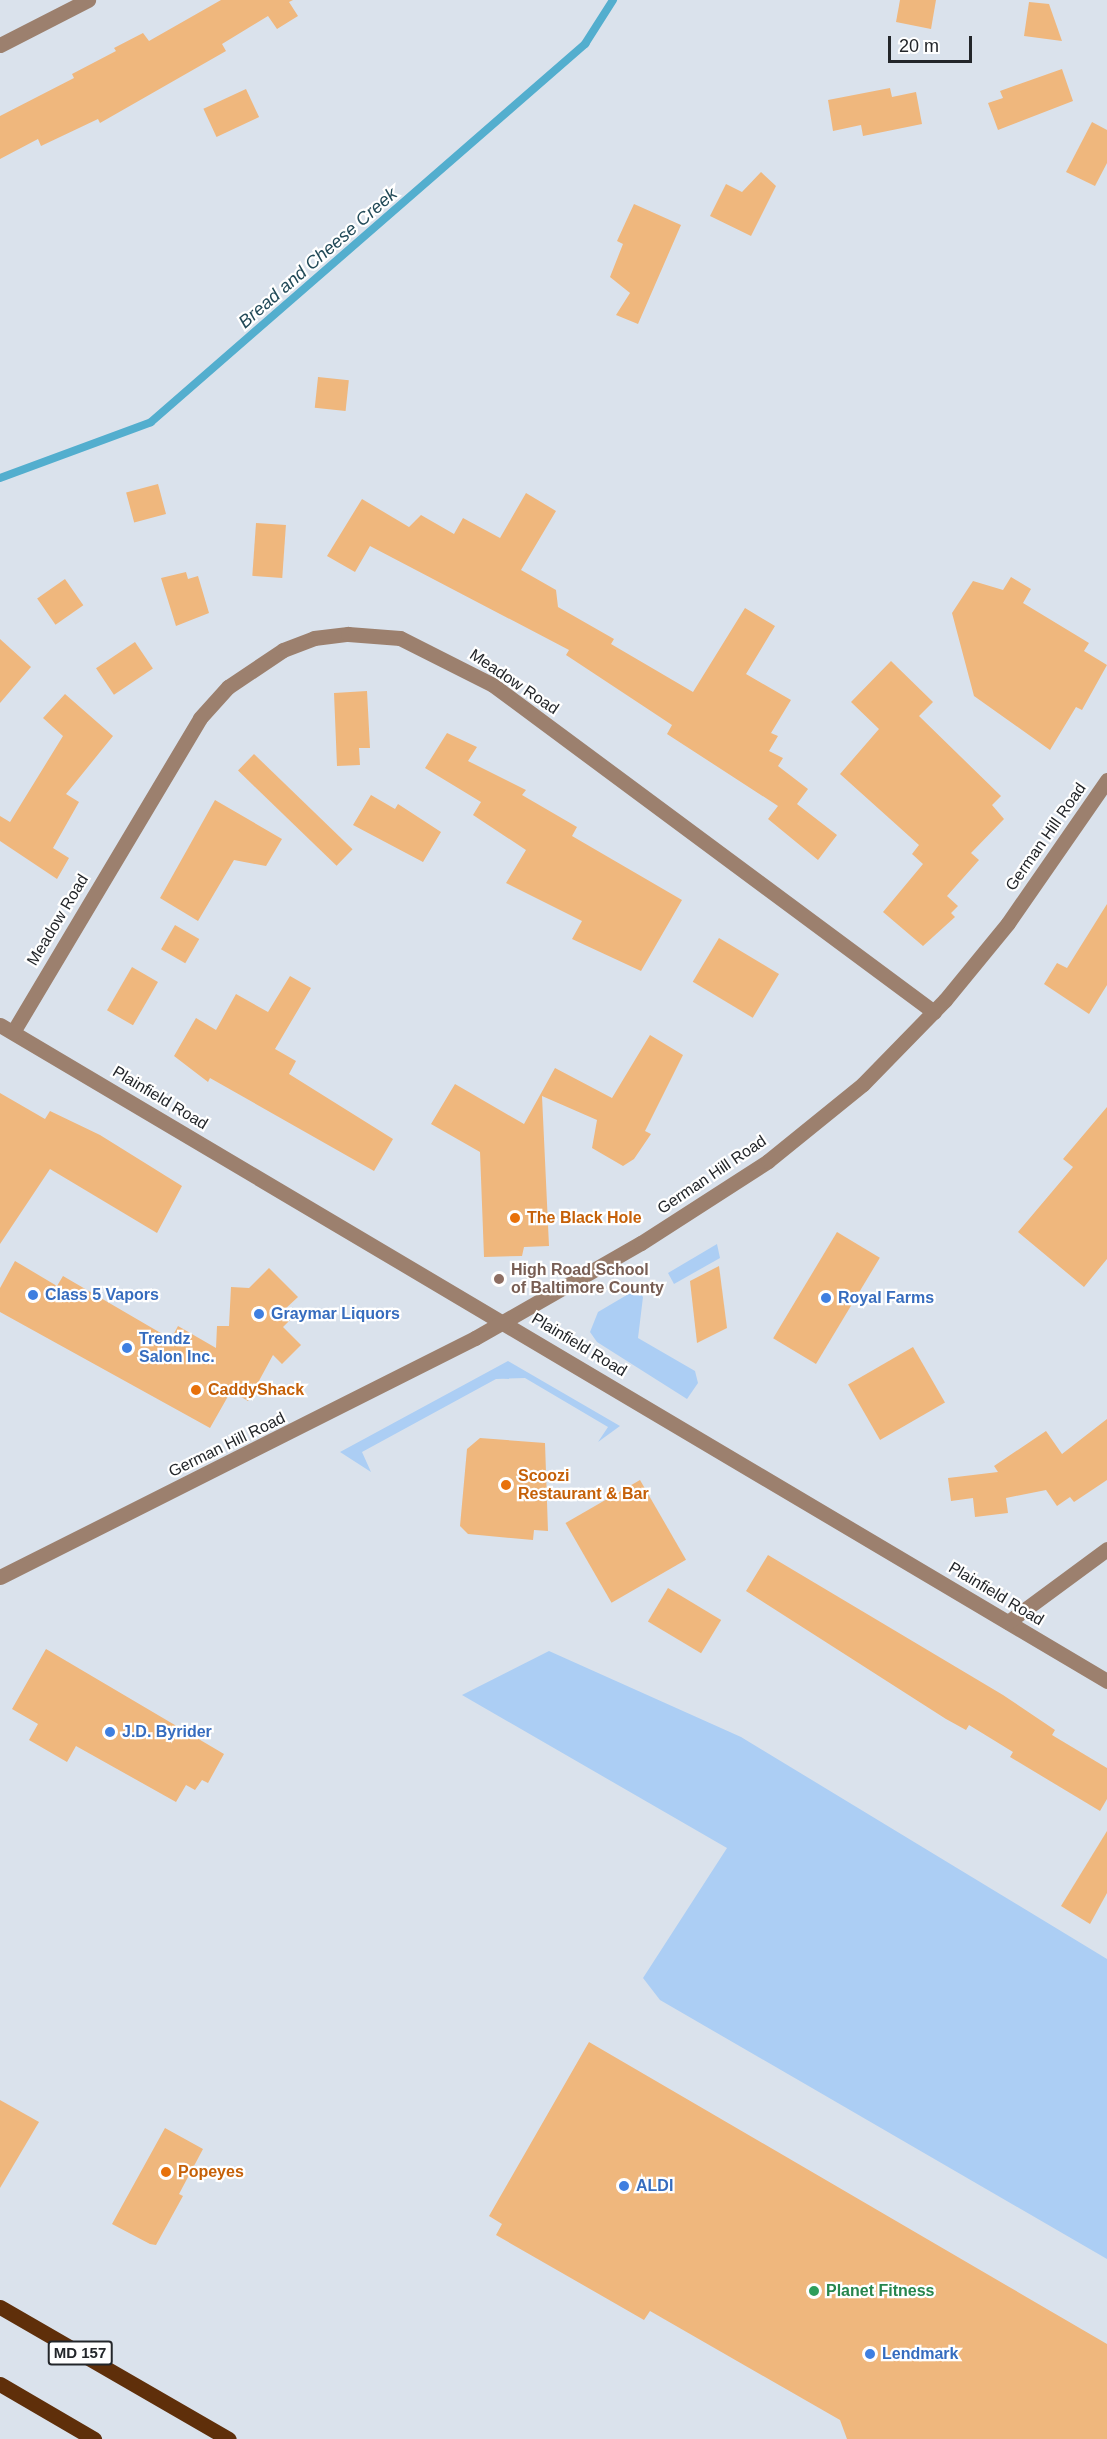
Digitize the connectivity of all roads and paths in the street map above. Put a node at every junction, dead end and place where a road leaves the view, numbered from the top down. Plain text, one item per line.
1 (88, 0) edge
2 (0, 45) edge
3 (1107, 780) edge
4 (934, 1012) junction
5 (6, 1028) edge
6 (505, 1322) junction
7 (1107, 1549) edge
8 (0, 1577) edge
9 (1008, 1622) junction
10 (1107, 1681) edge
11 (0, 2307) edge
12 (0, 2384) edge
13 (94, 2439) edge
14 (230, 2439) edge

1 - 2 street
3 - 4 street, German Hill Road
4 - 5 street, Meadow Road
4 - 6 street, German Hill Road
5 - 6 street, Plainfield Road
6 - 8 street, German Hill Road
6 - 9 street, Plainfield Road
7 - 9 street
9 - 10 street, Plainfield Road
11 - 14 main road, MD 157
12 - 13 main road

